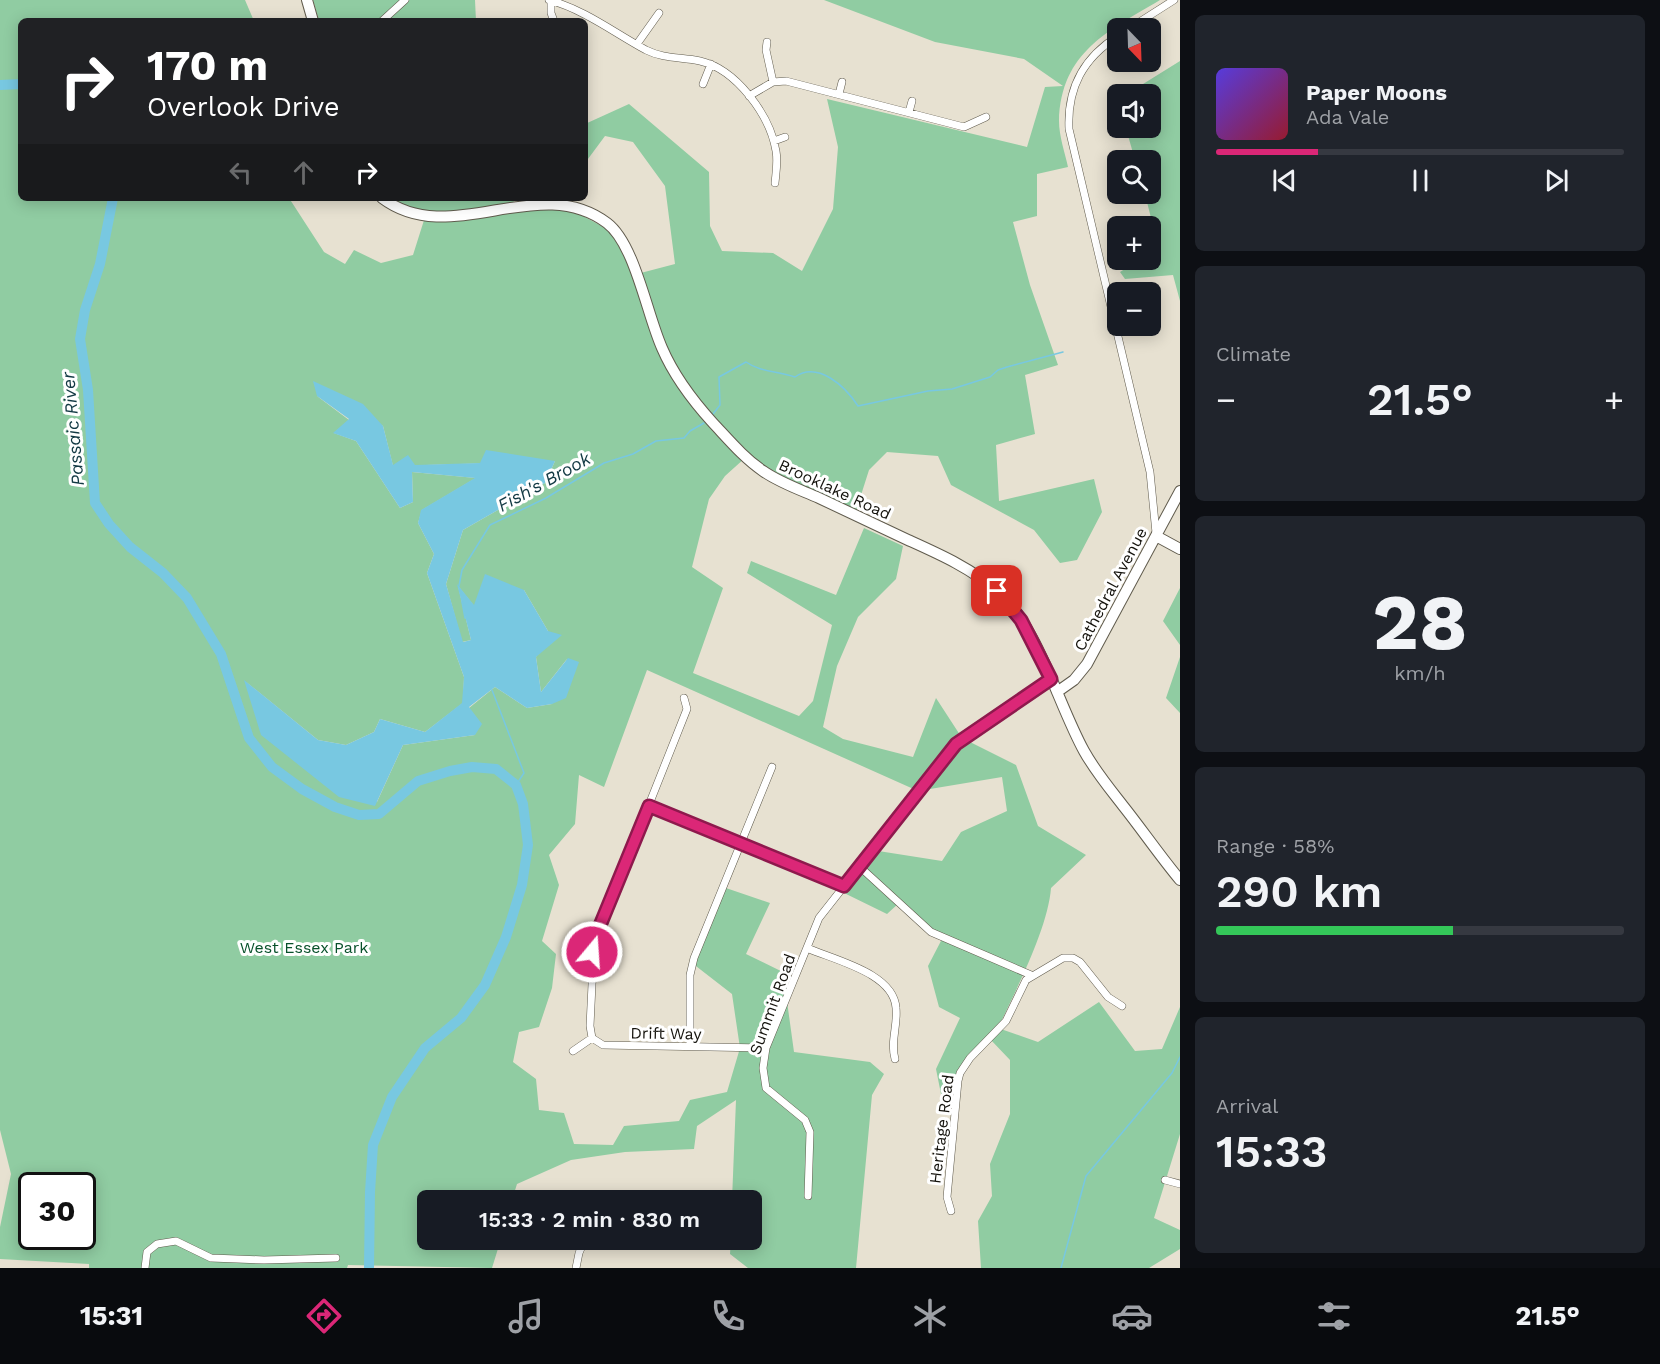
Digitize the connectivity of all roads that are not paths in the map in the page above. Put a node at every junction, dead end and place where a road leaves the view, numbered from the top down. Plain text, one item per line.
1 (307, 0) edge
2 (405, 0) edge
3 (550, 0) edge
4 (576, 0) edge
5 (1174, 0) edge
6 (572, 8) junction
7 (659, 13) dead end
8 (312, 18) edge
9 (385, 18) edge
10 (553, 18) edge
11 (1146, 18) edge
12 (767, 42) dead end
13 (1107, 43) edge
14 (637, 44) junction
15 (711, 64) junction
16 (773, 82) junction
17 (842, 82) dead end
18 (704, 84) dead end
19 (839, 94) junction
20 (749, 96) junction
21 (912, 101) dead end
22 (909, 112) junction
23 (986, 117) dead end
24 (785, 137) dead end
25 (774, 141) junction
26 (775, 183) dead end
27 (387, 201) edge
28 (1180, 492) edge
29 (1156, 536) junction
30 (1180, 549) edge
31 (1051, 679) junction
32 (1057, 692) junction
33 (684, 698) dead end
34 (772, 767) dead end
35 (649, 806) junction
36 (741, 844) junction
37 (860, 867) junction
38 (1180, 880) edge
39 (844, 886) junction
40 (807, 948) junction
41 (1031, 975) junction
42 (1122, 1006) dead end
43 (592, 1038) junction
44 (690, 1046) junction
45 (766, 1048) junction
46 (573, 1051) dead end
47 (896, 1059) dead end
48 (1165, 1180) dead end
49 (1180, 1184) edge
50 (808, 1196) dead end
51 (951, 1211) dead end
52 (580, 1250) edge
53 (336, 1258) dead end
54 (145, 1268) edge
55 (576, 1268) edge

1 - 8 street
2 - 9 street
3 - 6 street
3 - 10 street
4 - 6 street
5 - 11 street
6 - 14 street
7 - 14 street
12 - 16 street
13 - 29 street
14 - 15 street
15 - 18 street
15 - 20 street
16 - 19 street
16 - 20 street
17 - 19 street
19 - 22 street
20 - 25 street
21 - 22 street
22 - 23 street
24 - 25 street
25 - 26 street
27 - 31 street, Brooklake Road
28 - 29 street, Cathedral Avenue
29 - 30 street
29 - 32 street, Cathedral Avenue
31 - 32 street, Brooklake Road
31 - 37 street
32 - 38 street, Brooklake Road
33 - 35 street
34 - 36 street
35 - 36 street
35 - 43 street
36 - 39 street
36 - 44 street
37 - 39 street, Summit Road
37 - 41 street
39 - 40 street, Summit Road
40 - 45 street, Summit Road
40 - 47 street
41 - 42 street
41 - 51 street, Heritage Road
43 - 44 street, Drift Way
43 - 46 street
44 - 45 street, Drift Way
45 - 50 street, Summit Road
48 - 49 street
52 - 55 street
53 - 54 street

